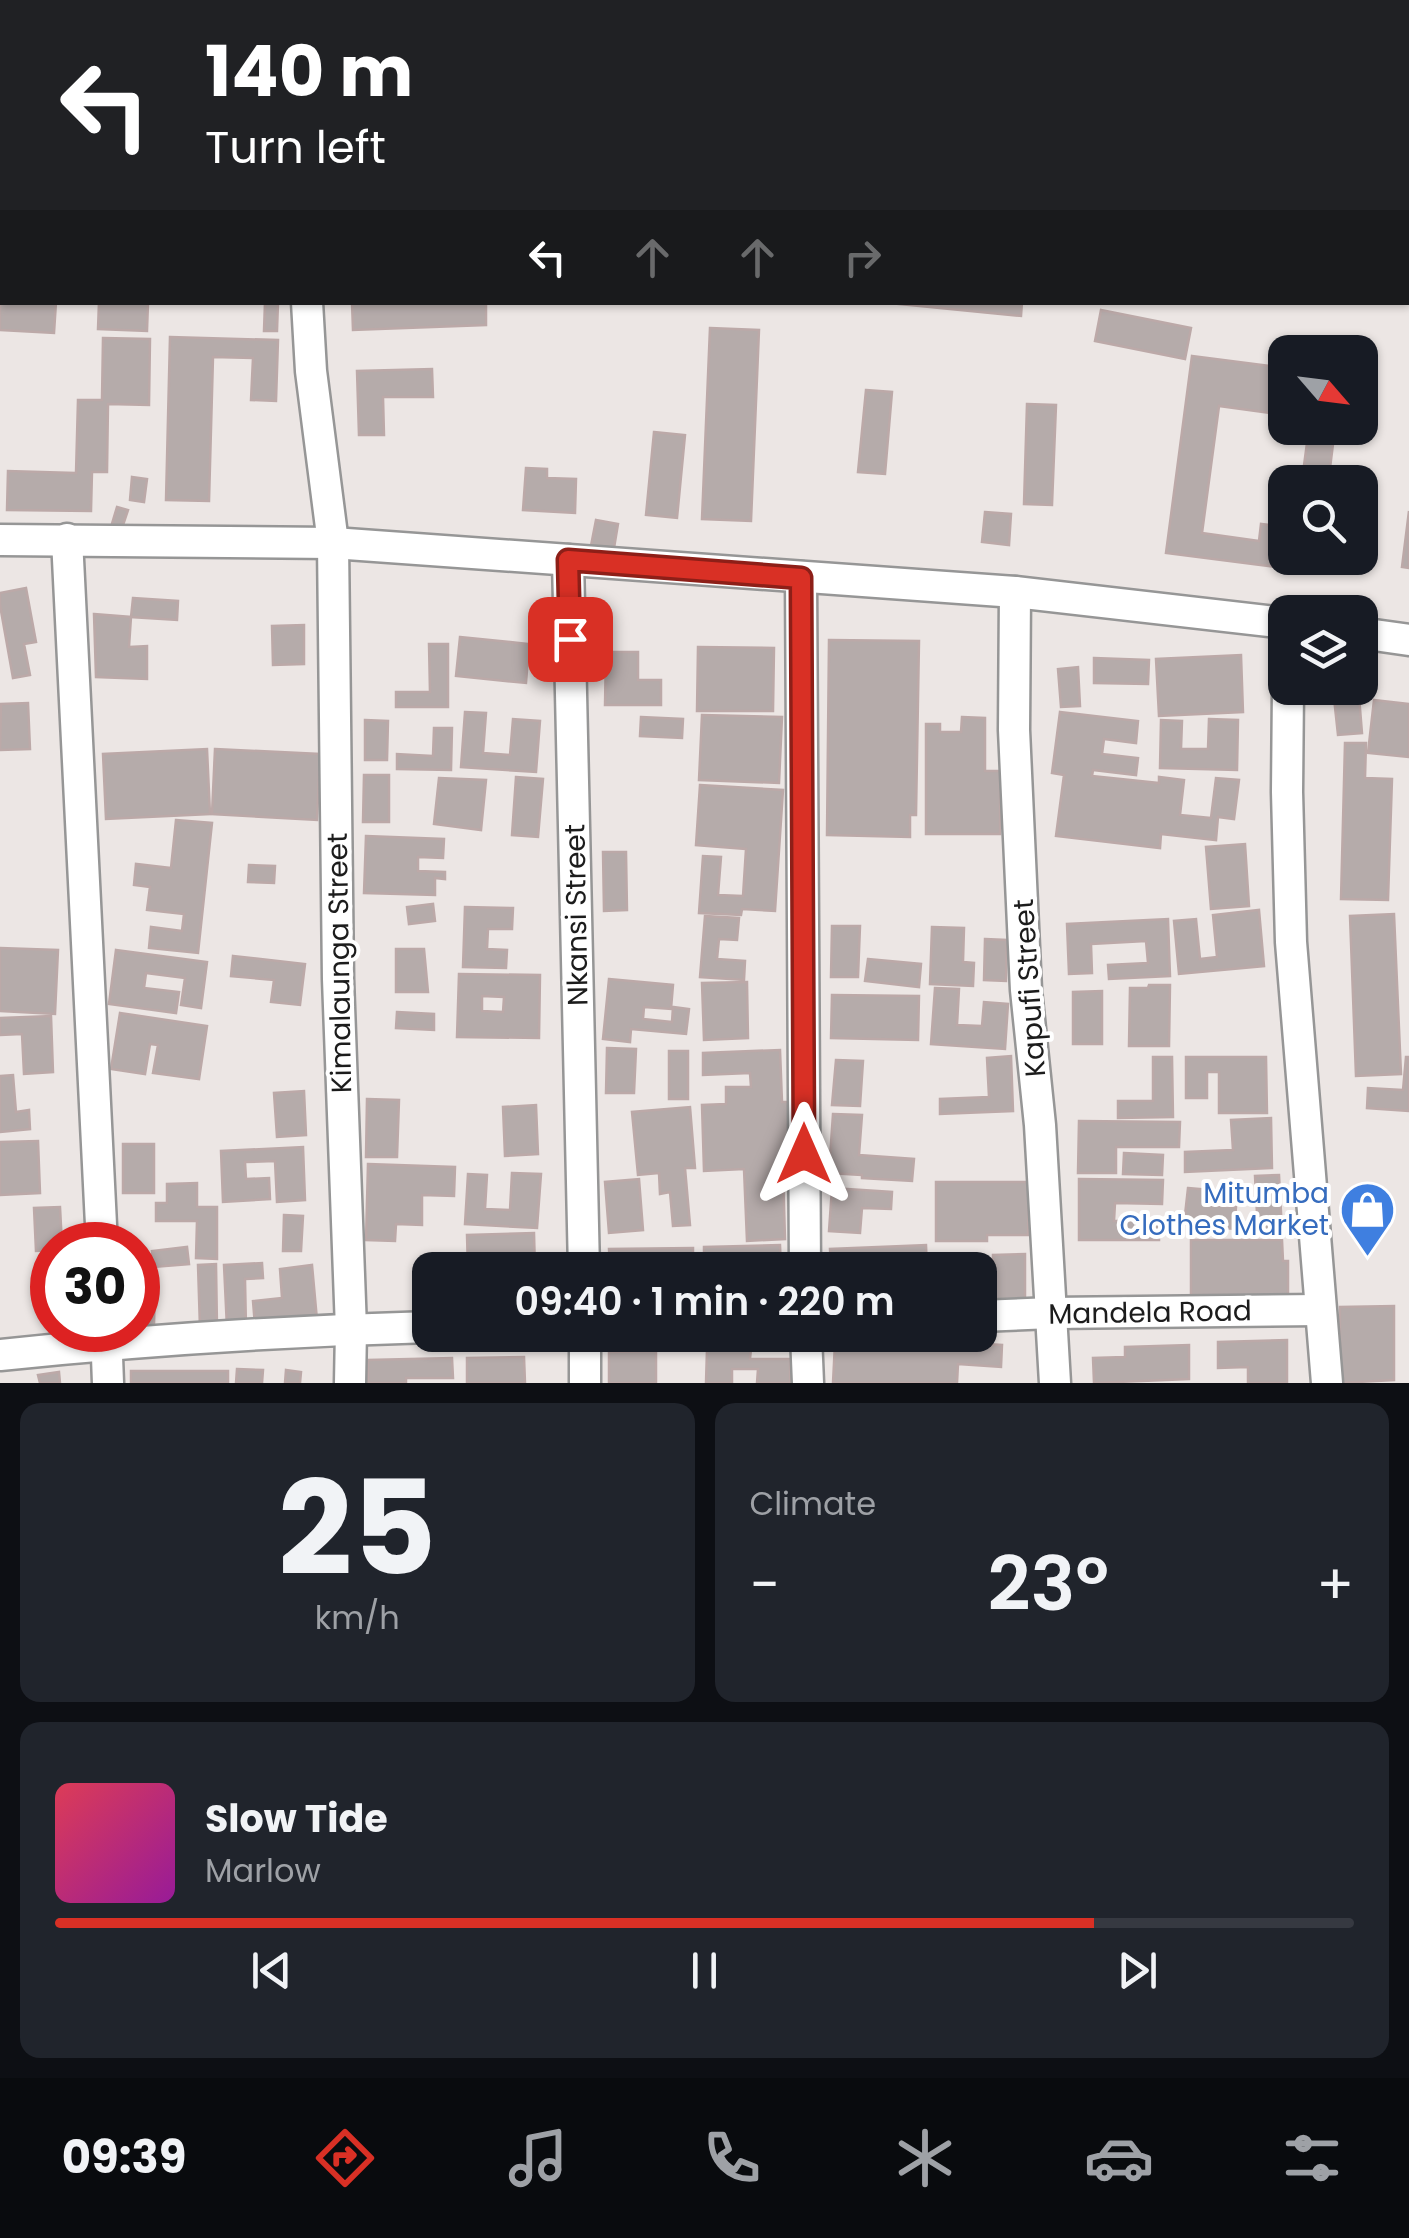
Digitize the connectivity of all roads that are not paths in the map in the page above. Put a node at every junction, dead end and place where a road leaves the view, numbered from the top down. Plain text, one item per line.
1 (306, 305) edge
2 (66, 538) junction
3 (0, 540) edge
4 (334, 543) junction
5 (568, 560) junction
6 (801, 578) junction
7 (1015, 592) junction
8 (1268, 622) edge
9 (1378, 636) edge
10 (1409, 640) edge
11 (1288, 705) edge
12 (101, 1222) edge
13 (584, 1252) edge
14 (805, 1252) edge
15 (1320, 1310) junction
16 (1050, 1313) junction
17 (997, 1315) edge
18 (412, 1327) edge
19 (352, 1329) junction
20 (160, 1335) edge
21 (30, 1349) edge
22 (107, 1352) edge
23 (585, 1352) edge
24 (807, 1352) edge
25 (0, 1354) edge
26 (108, 1383) edge
27 (350, 1383) edge
28 (586, 1383) edge
29 (808, 1383) edge
30 (1056, 1383) edge
31 (1327, 1383) edge

1 - 4 street, Kimalaunga Street
2 - 3 street
2 - 4 street
2 - 12 street
4 - 5 street
4 - 19 street, Kimalaunga Street
5 - 6 street
5 - 13 street, Nkansi Street
6 - 7 street
6 - 14 street
7 - 8 street
7 - 16 street, Kapufi Street
9 - 10 street
11 - 15 street
15 - 16 street, Mandela Road
15 - 31 street
16 - 17 street, Mandela Road
16 - 30 street, Kapufi Street
18 - 19 street
19 - 20 street
19 - 27 street, Kimalaunga Street
21 - 25 street
22 - 26 street
23 - 28 street
24 - 29 street

